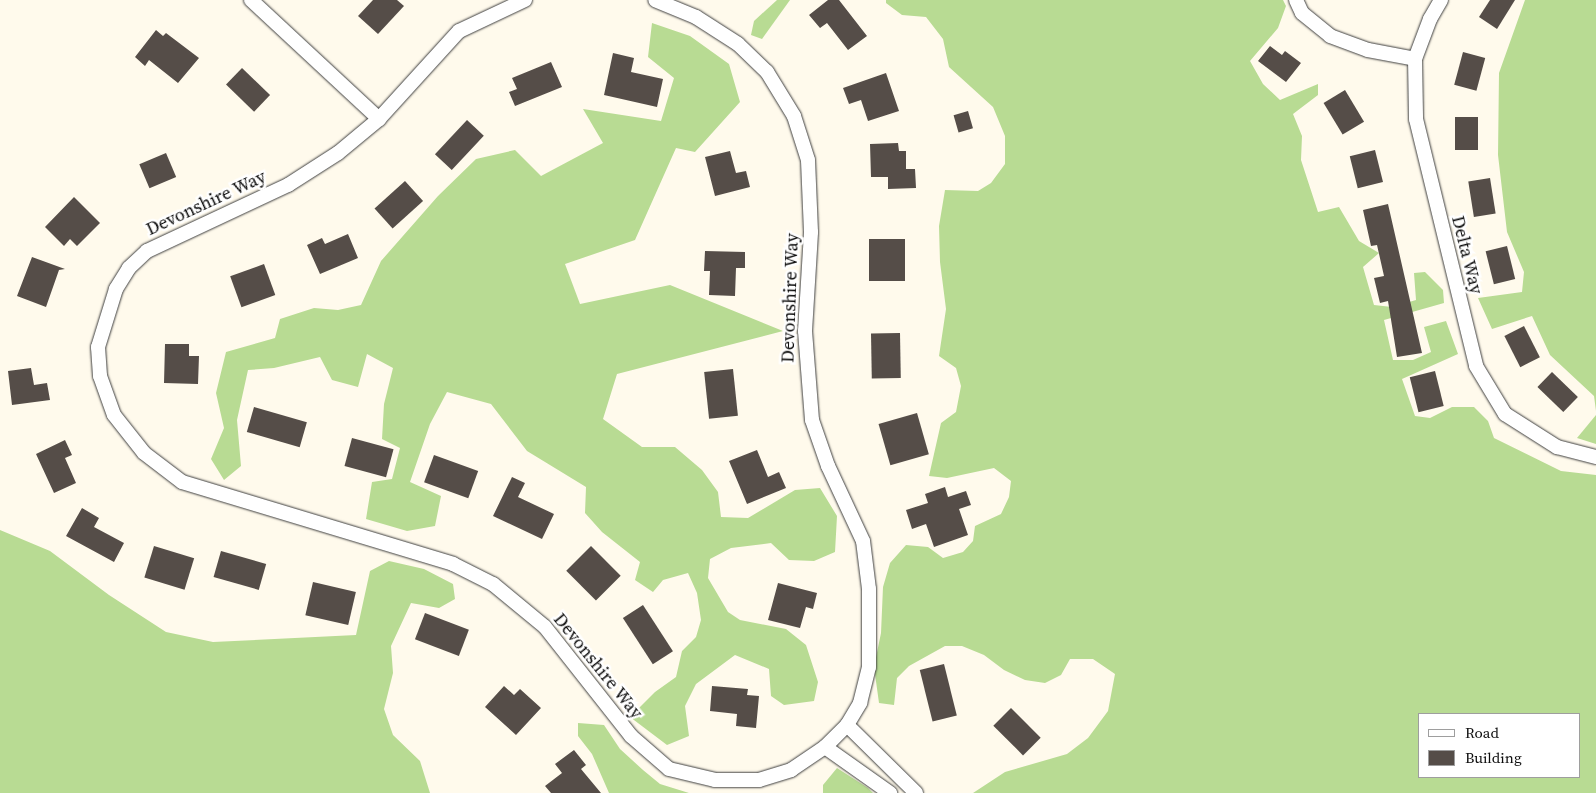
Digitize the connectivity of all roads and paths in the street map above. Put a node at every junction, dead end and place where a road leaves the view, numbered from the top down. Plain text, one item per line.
1 (252, 0) edge
2 (525, 0) edge
3 (655, 0) edge
4 (1296, 0) edge
5 (1441, 0) edge
6 (1415, 59) junction
7 (379, 119) junction
8 (1596, 456) edge
9 (847, 725) junction
10 (825, 747) junction
11 (890, 793) edge
12 (916, 793) edge

1 - 7 street
2 - 7 street, Devonshire Way
3 - 9 street, Devonshire Way
4 - 6 street
5 - 6 street, Delta Way
6 - 8 street, Delta Way
7 - 10 street, Devonshire Way
9 - 10 street, Devonshire Way
9 - 12 street
10 - 11 street

